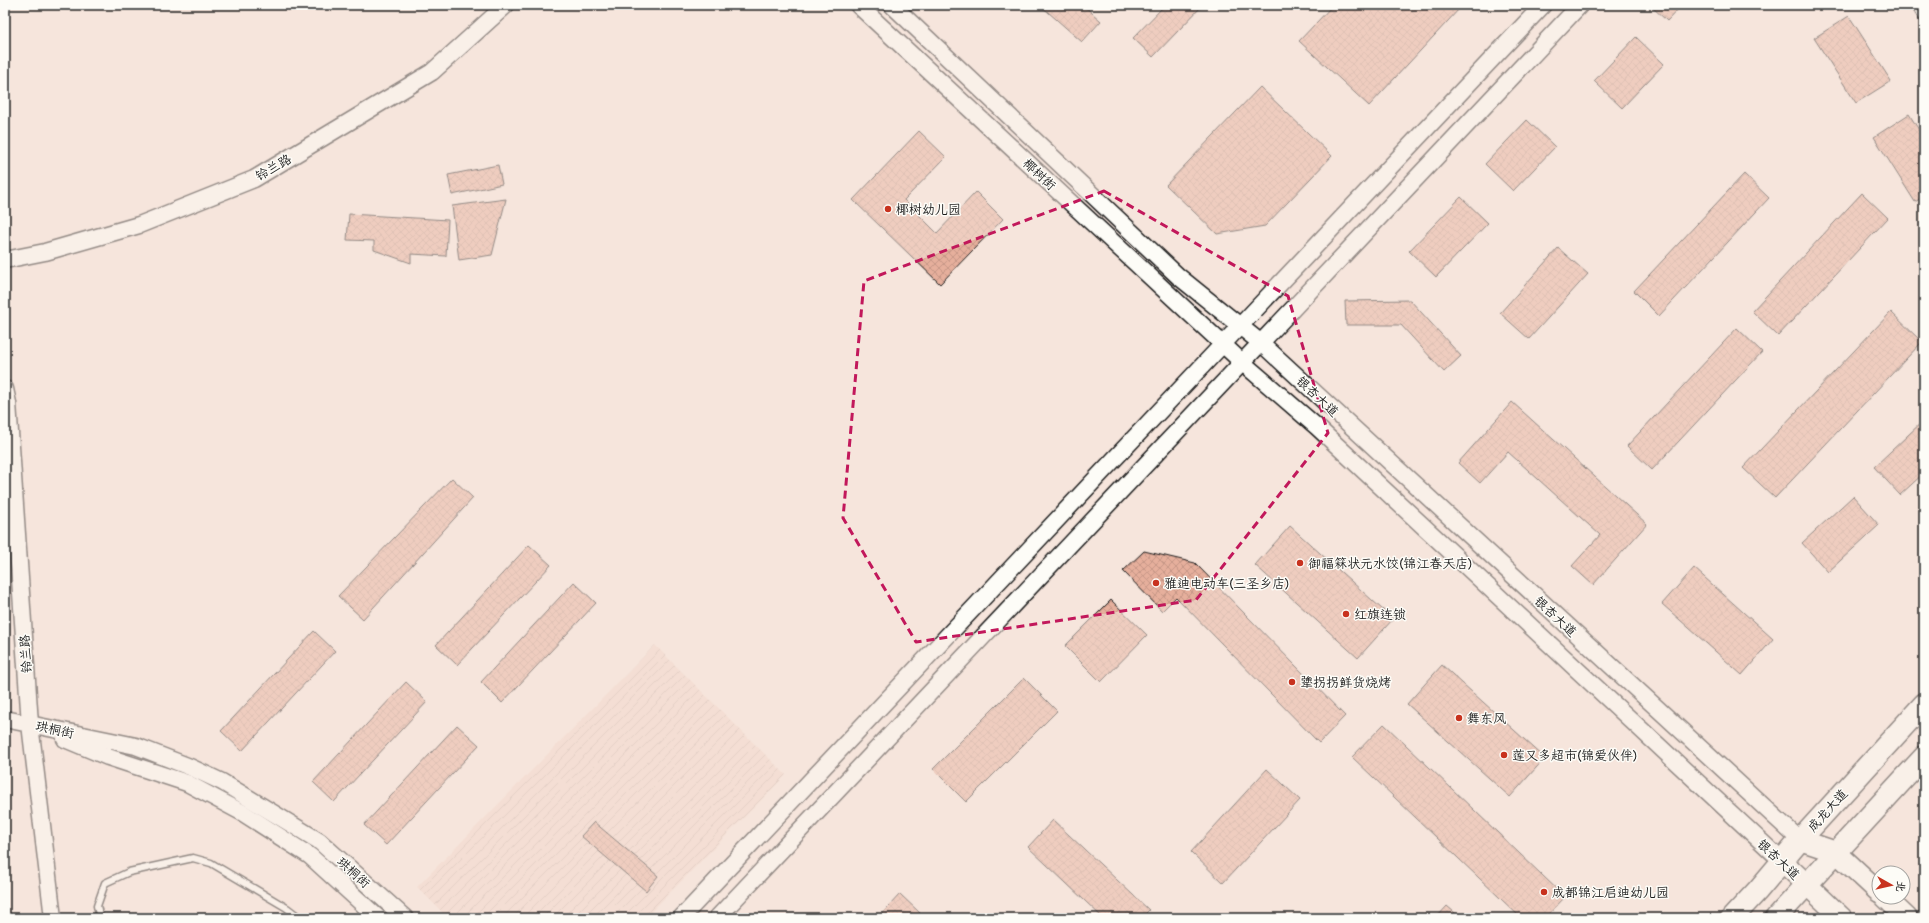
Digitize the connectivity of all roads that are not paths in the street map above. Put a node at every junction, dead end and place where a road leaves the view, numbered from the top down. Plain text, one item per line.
1 (506, 5) edge
2 (858, 5) edge
3 (892, 5) edge
4 (1543, 5) edge
5 (1580, 5) edge
6 (1918, 5) edge
7 (1924, 15) edge
8 (5, 260) edge
9 (1240, 326) junction
10 (1223, 344) junction
11 (1261, 344) junction
12 (1243, 363) junction
13 (5, 389) edge
14 (1924, 704) edge
15 (5, 719) edge
16 (30, 724) junction
17 (1924, 757) edge
18 (1800, 840) junction
19 (1836, 852) junction
20 (1782, 861) junction
21 (1807, 885) junction
22 (1871, 885) edge
23 (1893, 905) edge
24 (53, 918) edge
25 (100, 918) edge
26 (300, 918) edge
27 (378, 918) edge
28 (405, 918) edge
29 (681, 918) edge
30 (716, 918) edge
31 (1732, 918) edge
32 (1776, 918) edge
33 (1842, 918) edge
34 (1907, 918) edge

1 - 8 street, 铃兰路
2 - 10 street, 椰树街
3 - 9 street, 椰树街
4 - 9 street
5 - 11 street
6 - 7 street
9 - 10 street
9 - 11 street, 银杏大道
10 - 12 street, 银杏大道
10 - 29 street
11 - 12 street
11 - 18 street, 银杏大道
12 - 20 street, 银杏大道
12 - 30 street
13 - 16 street, 铃兰路
14 - 18 highway, 成龙大道
15 - 16 street
16 - 24 street, 铃兰路
16 - 27 street, 珙桐街
16 - 28 street, 珙桐街
17 - 19 highway
18 - 19 main road, 银杏大道
18 - 20 highway, 成龙大道
19 - 21 highway
19 - 22 main road, 银杏大道
20 - 21 main road, 银杏大道
20 - 31 highway, 成龙大道
21 - 32 highway
21 - 33 main road, 银杏大道
23 - 34 main road
25 - 26 lane

